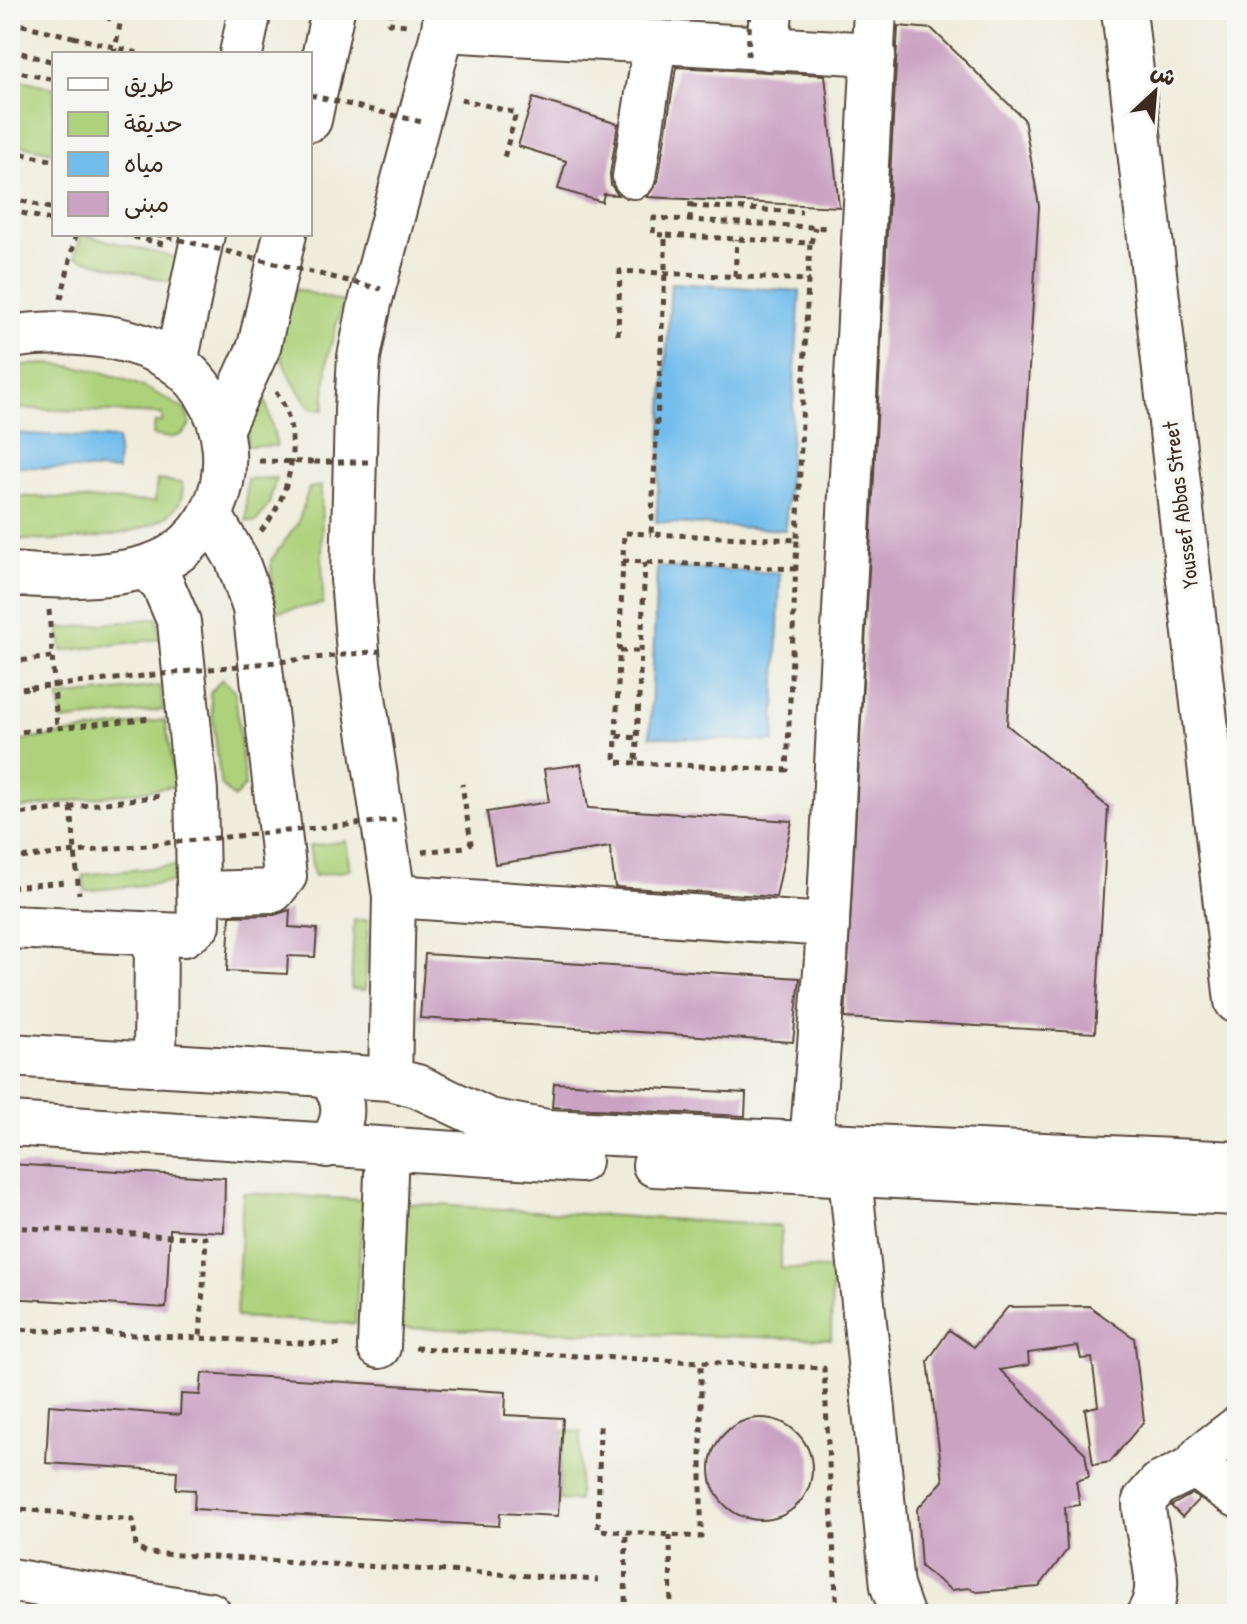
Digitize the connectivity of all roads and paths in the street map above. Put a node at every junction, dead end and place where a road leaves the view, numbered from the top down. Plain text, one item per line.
1 (72, 10) edge
2 (123, 10) edge
3 (250, 10) edge
4 (333, 10) edge
5 (750, 10) edge
6 (875, 10) edge
7 (1124, 10) edge
8 (111, 19) dead end
9 (444, 20) edge
10 (10, 22) edge
11 (748, 34) edge
12 (655, 43) junction
13 (10, 50) edge
14 (114, 52) edge
15 (134, 52) edge
16 (241, 52) edge
17 (874, 54) junction
18 (52, 61) edge
19 (10, 70) edge
20 (52, 80) edge
21 (312, 95) edge
22 (453, 109) dead end
23 (312, 110) edge
24 (426, 123) dead end
25 (10, 151) edge
26 (504, 158) dead end
27 (52, 161) edge
28 (634, 177) dead end
29 (10, 198) edge
30 (52, 209) edge
31 (10, 210) edge
32 (802, 212) dead end
33 (52, 220) edge
34 (690, 220) junction
35 (665, 235) junction
36 (76, 236) edge
37 (164, 236) edge
38 (203, 236) edge
39 (285, 236) edge
40 (737, 239) junction
41 (810, 243) junction
42 (665, 273) junction
43 (735, 276) junction
44 (808, 280) junction
45 (381, 289) dead end
46 (52, 334) junction
47 (618, 335) dead end
48 (10, 337) edge
49 (176, 363) junction
50 (252, 366) junction
51 (233, 446) junction
52 (291, 462) junction
53 (369, 462) dead end
54 (211, 516) junction
55 (651, 534) junction
56 (797, 540) junction
57 (237, 560) junction
58 (623, 561) junction
59 (645, 562) junction
60 (146, 567) junction
61 (796, 569) junction
62 (28, 575) edge
63 (381, 651) dead end
64 (620, 651) junction
65 (641, 651) junction
66 (52, 657) junction
67 (10, 662) edge
68 (10, 690) edge
69 (188, 714) junction
70 (57, 728) junction
71 (10, 733) edge
72 (617, 736) junction
73 (637, 738) junction
74 (636, 763) junction
75 (462, 784) dead end
76 (196, 791) junction
77 (71, 807) junction
78 (10, 815) edge
79 (396, 820) dead end
80 (417, 846) dead end
81 (10, 859) edge
82 (66, 882) dead end
83 (10, 887) edge
84 (201, 893) junction
85 (394, 896) junction
86 (828, 925) junction
87 (10, 927) edge
88 (83, 930) junction
89 (156, 934) junction
90 (1237, 1001) edge
91 (10, 1055) edge
92 (155, 1065) junction
93 (327, 1075) junction
94 (390, 1079) junction
95 (10, 1124) edge
96 (811, 1144) junction
97 (327, 1146) junction
98 (387, 1150) junction
99 (1237, 1163) edge
100 (850, 1176) junction
101 (1237, 1194) edge
102 (10, 1227) edge
103 (200, 1338) dead end
104 (379, 1347) dead end
105 (701, 1362) dead end
106 (824, 1368) dead end
107 (600, 1426) dead end
108 (1237, 1428) edge
109 (1198, 1465) junction
110 (1237, 1496) edge
111 (10, 1508) edge
112 (626, 1532) junction
113 (670, 1535) junction
114 (10, 1580) edge
115 (598, 1580) dead end
116 (210, 1614) edge
117 (625, 1614) edge
118 (671, 1614) edge
119 (837, 1614) edge
120 (902, 1614) edge
121 (1148, 1614) edge

1 - 8 path
2 - 14 path
3 - 16 lane
4 - 23 lane
5 - 11 path, bridge
6 - 17 lane
7 - 90 main road, Youssef Abbas Street
9 - 12 lane
9 - 85 lane
10 - 15 path, bridge
11 - 12 lane
11 - 17 lane
12 - 28 lane
13 - 18 path
17 - 86 lane
19 - 20 path
21 - 24 path, bridge
22 - 26 path
25 - 27 path
29 - 30 path
31 - 33 path
32 - 34 path
34 - 35 path
34 - 41 path
35 - 40 path
35 - 42 path
36 - 46 path
37 - 45 path, bridge
38 - 49 lane
39 - 50 lane
40 - 41 path
40 - 43 path
41 - 44 path
42 - 43 path
42 - 47 path
42 - 55 path
43 - 44 path
44 - 56 path
46 - 48 lane
46 - 49 lane
49 - 51 lane
50 - 51 lane
50 - 52 path
51 - 52 path
51 - 54 lane
52 - 53 path, bridge
52 - 57 path
54 - 57 lane
54 - 60 lane
55 - 56 path
55 - 58 path
56 - 61 path
57 - 84 lane
58 - 59 path
58 - 64 path
59 - 61 path
59 - 65 path
60 - 62 lane
60 - 69 lane
61 - 74 path
62 - 66 path
63 - 68 path, bridge
64 - 65 path
64 - 72 path
65 - 73 path
66 - 67 path
66 - 70 path
69 - 70 path
69 - 76 lane
70 - 71 path
72 - 73 path
72 - 74 path
73 - 74 path
75 - 80 path
76 - 77 path
76 - 84 lane
77 - 78 path
77 - 88 path
79 - 81 path, bridge
82 - 83 path
84 - 89 lane
85 - 86 lane
85 - 94 lane
86 - 96 lane
87 - 88 lane
88 - 89 lane
89 - 92 lane
91 - 92 lane
92 - 93 lane
93 - 94 lane
93 - 97 lane
94 - 96 lane
95 - 97 lane
96 - 99 lane
97 - 98 lane
98 - 100 lane
98 - 104 lane
100 - 101 lane
100 - 120 lane
102 - 103 path
105 - 113 path
106 - 119 path
107 - 112 path
108 - 109 lane
109 - 110 lane
109 - 121 lane
111 - 115 path
112 - 113 path
112 - 117 path
113 - 118 path
114 - 116 lane

